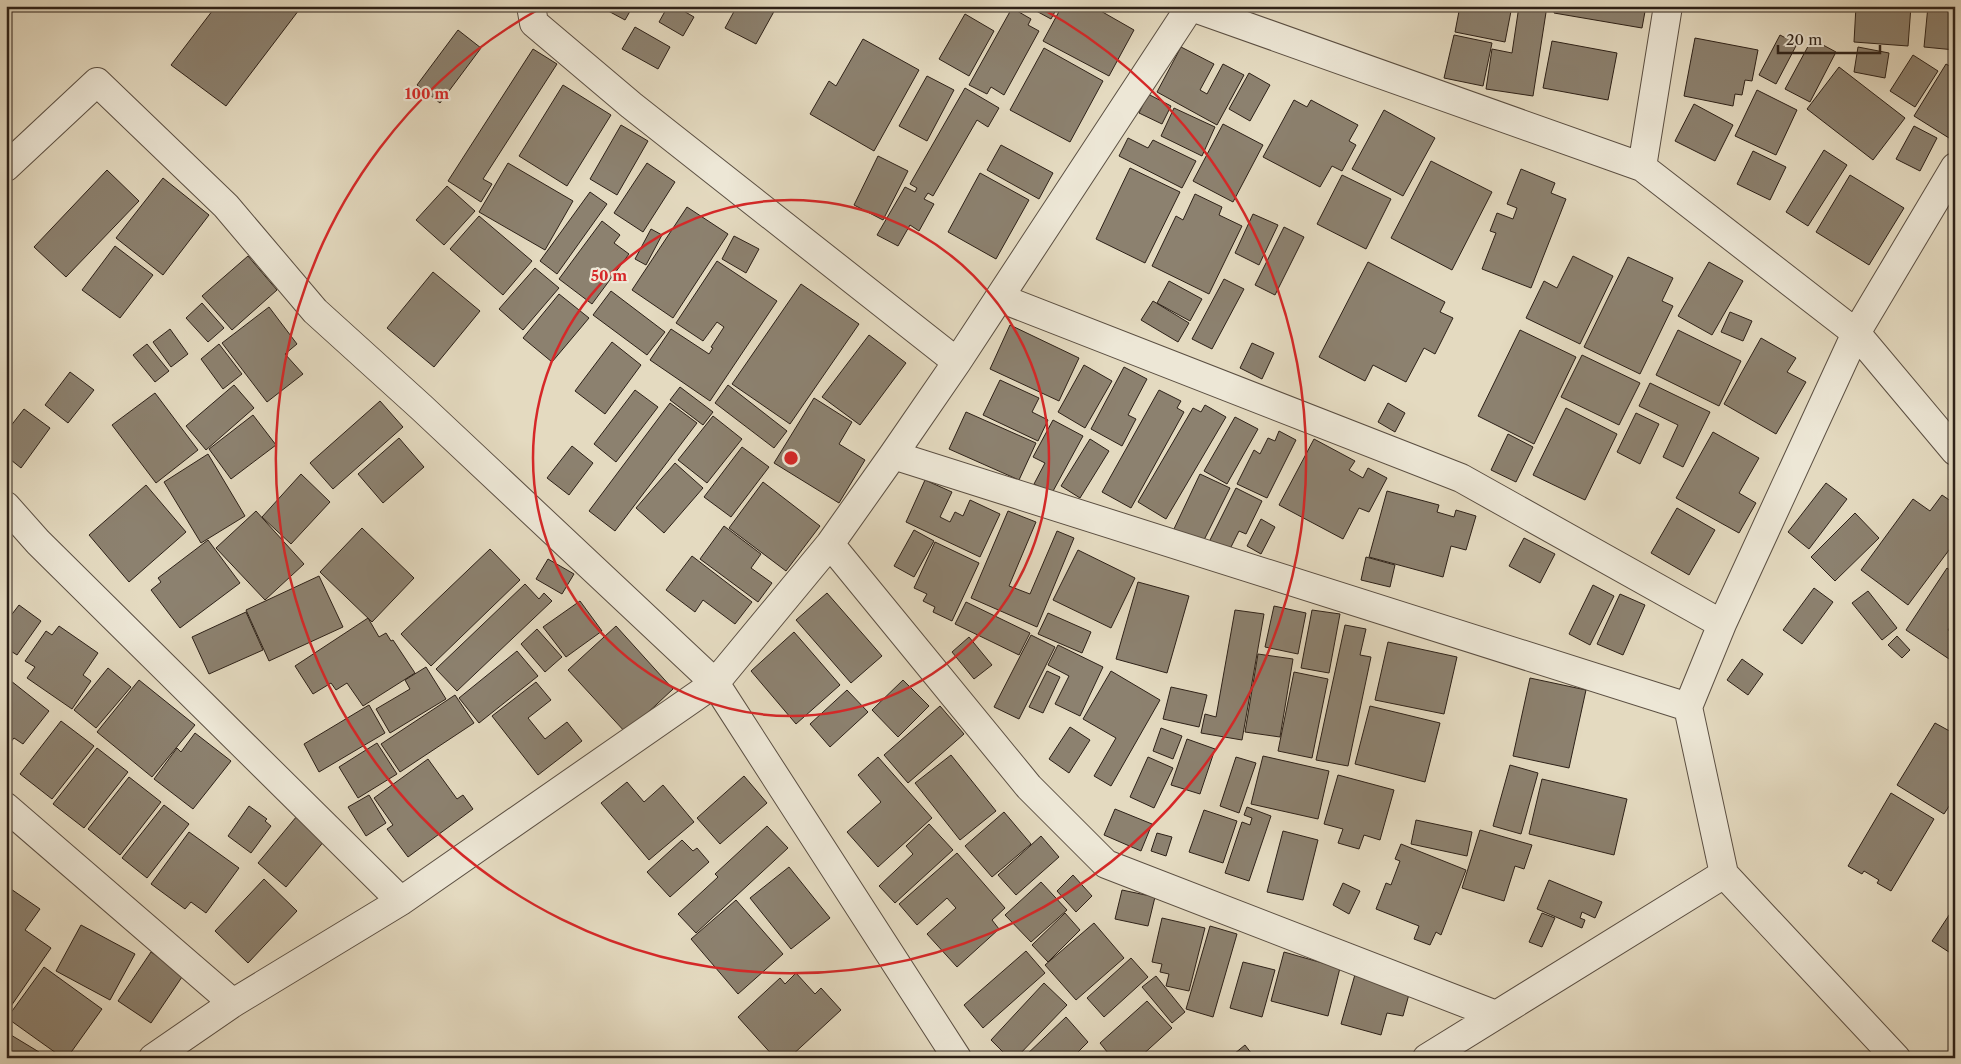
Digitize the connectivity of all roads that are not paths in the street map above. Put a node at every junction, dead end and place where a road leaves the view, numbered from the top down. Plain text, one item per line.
1 (531, 6) edge
2 (1668, 6) edge
3 (1190, 7) edge
4 (1642, 167) junction
5 (1955, 167) edge
6 (6, 168) edge
7 (1000, 298) junction
8 (1856, 333) junction
9 (957, 362) junction
10 (1955, 450) edge
11 (893, 455) junction
12 (6, 506) edge
13 (830, 544) junction
14 (1722, 624) junction
15 (715, 684) junction
16 (1688, 707) junction
17 (6, 807) edge
18 (1724, 874) junction
19 (402, 902) junction
20 (233, 1003) junction
21 (1496, 1015) junction
22 (153, 1058) edge
23 (957, 1058) edge
24 (1427, 1058) edge
25 (1896, 1058) edge

1 - 9 street
2 - 4 street
3 - 4 street
3 - 7 street
4 - 8 street
5 - 8 street
6 - 15 street
7 - 9 street
7 - 14 street
8 - 10 street
8 - 14 street
9 - 11 street
11 - 13 street
11 - 16 street
12 - 19 street
13 - 15 street
13 - 21 street
14 - 16 street
15 - 19 street
15 - 23 street
16 - 18 street
17 - 20 street
18 - 21 street
18 - 25 street
19 - 20 street
20 - 22 street
21 - 24 street

